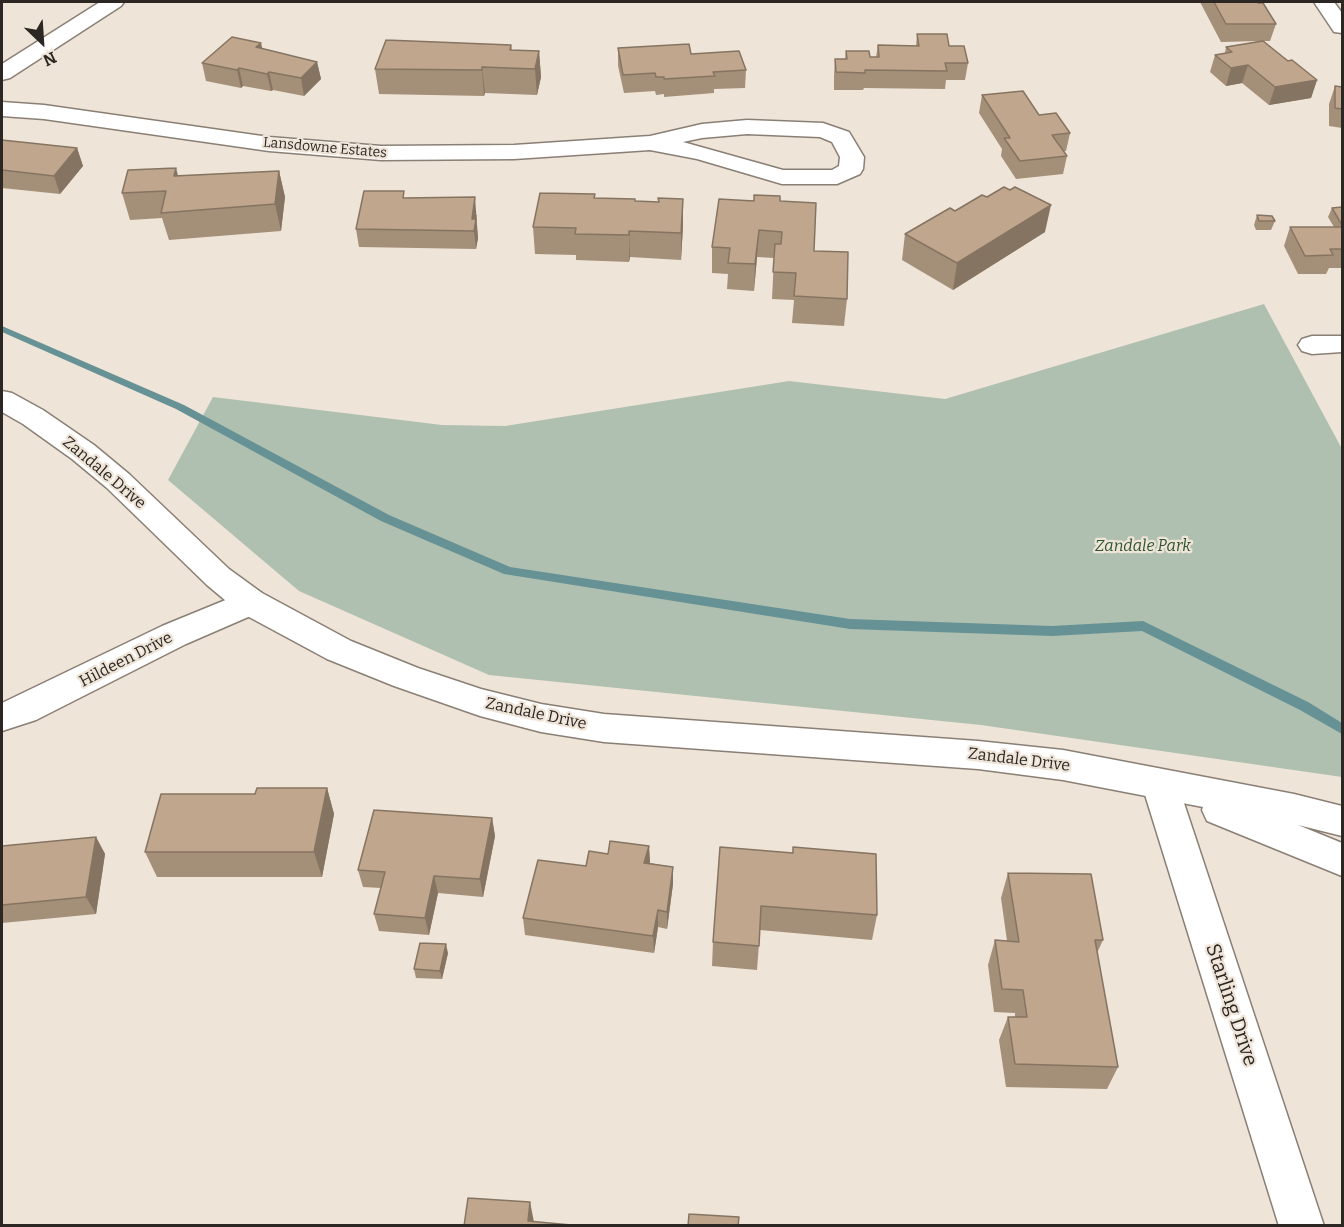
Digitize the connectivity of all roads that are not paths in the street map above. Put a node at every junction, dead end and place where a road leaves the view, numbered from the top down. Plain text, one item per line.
1 (114, 2) edge
2 (1324, 2) edge
3 (1342, 27) edge
4 (2, 73) edge
5 (2, 109) edge
6 (650, 143) junction
7 (1342, 344) edge
8 (1312, 345) dead end
9 (2, 400) edge
10 (249, 602) junction
11 (2, 717) edge
12 (1160, 785) junction
13 (1342, 821) edge
14 (1342, 860) edge
15 (1302, 1226) edge

1 - 4 street
2 - 3 street
5 - 6 street, Lansdowne Estates
6 - 6 street, Lansdowne Estates
7 - 8 street
9 - 10 street, Zandale Drive
10 - 11 street, Hildeen Drive
10 - 12 street, Zandale Drive
12 - 13 street, Zandale Drive
12 - 14 street, Zandale Drive
12 - 15 street, Starling Drive

